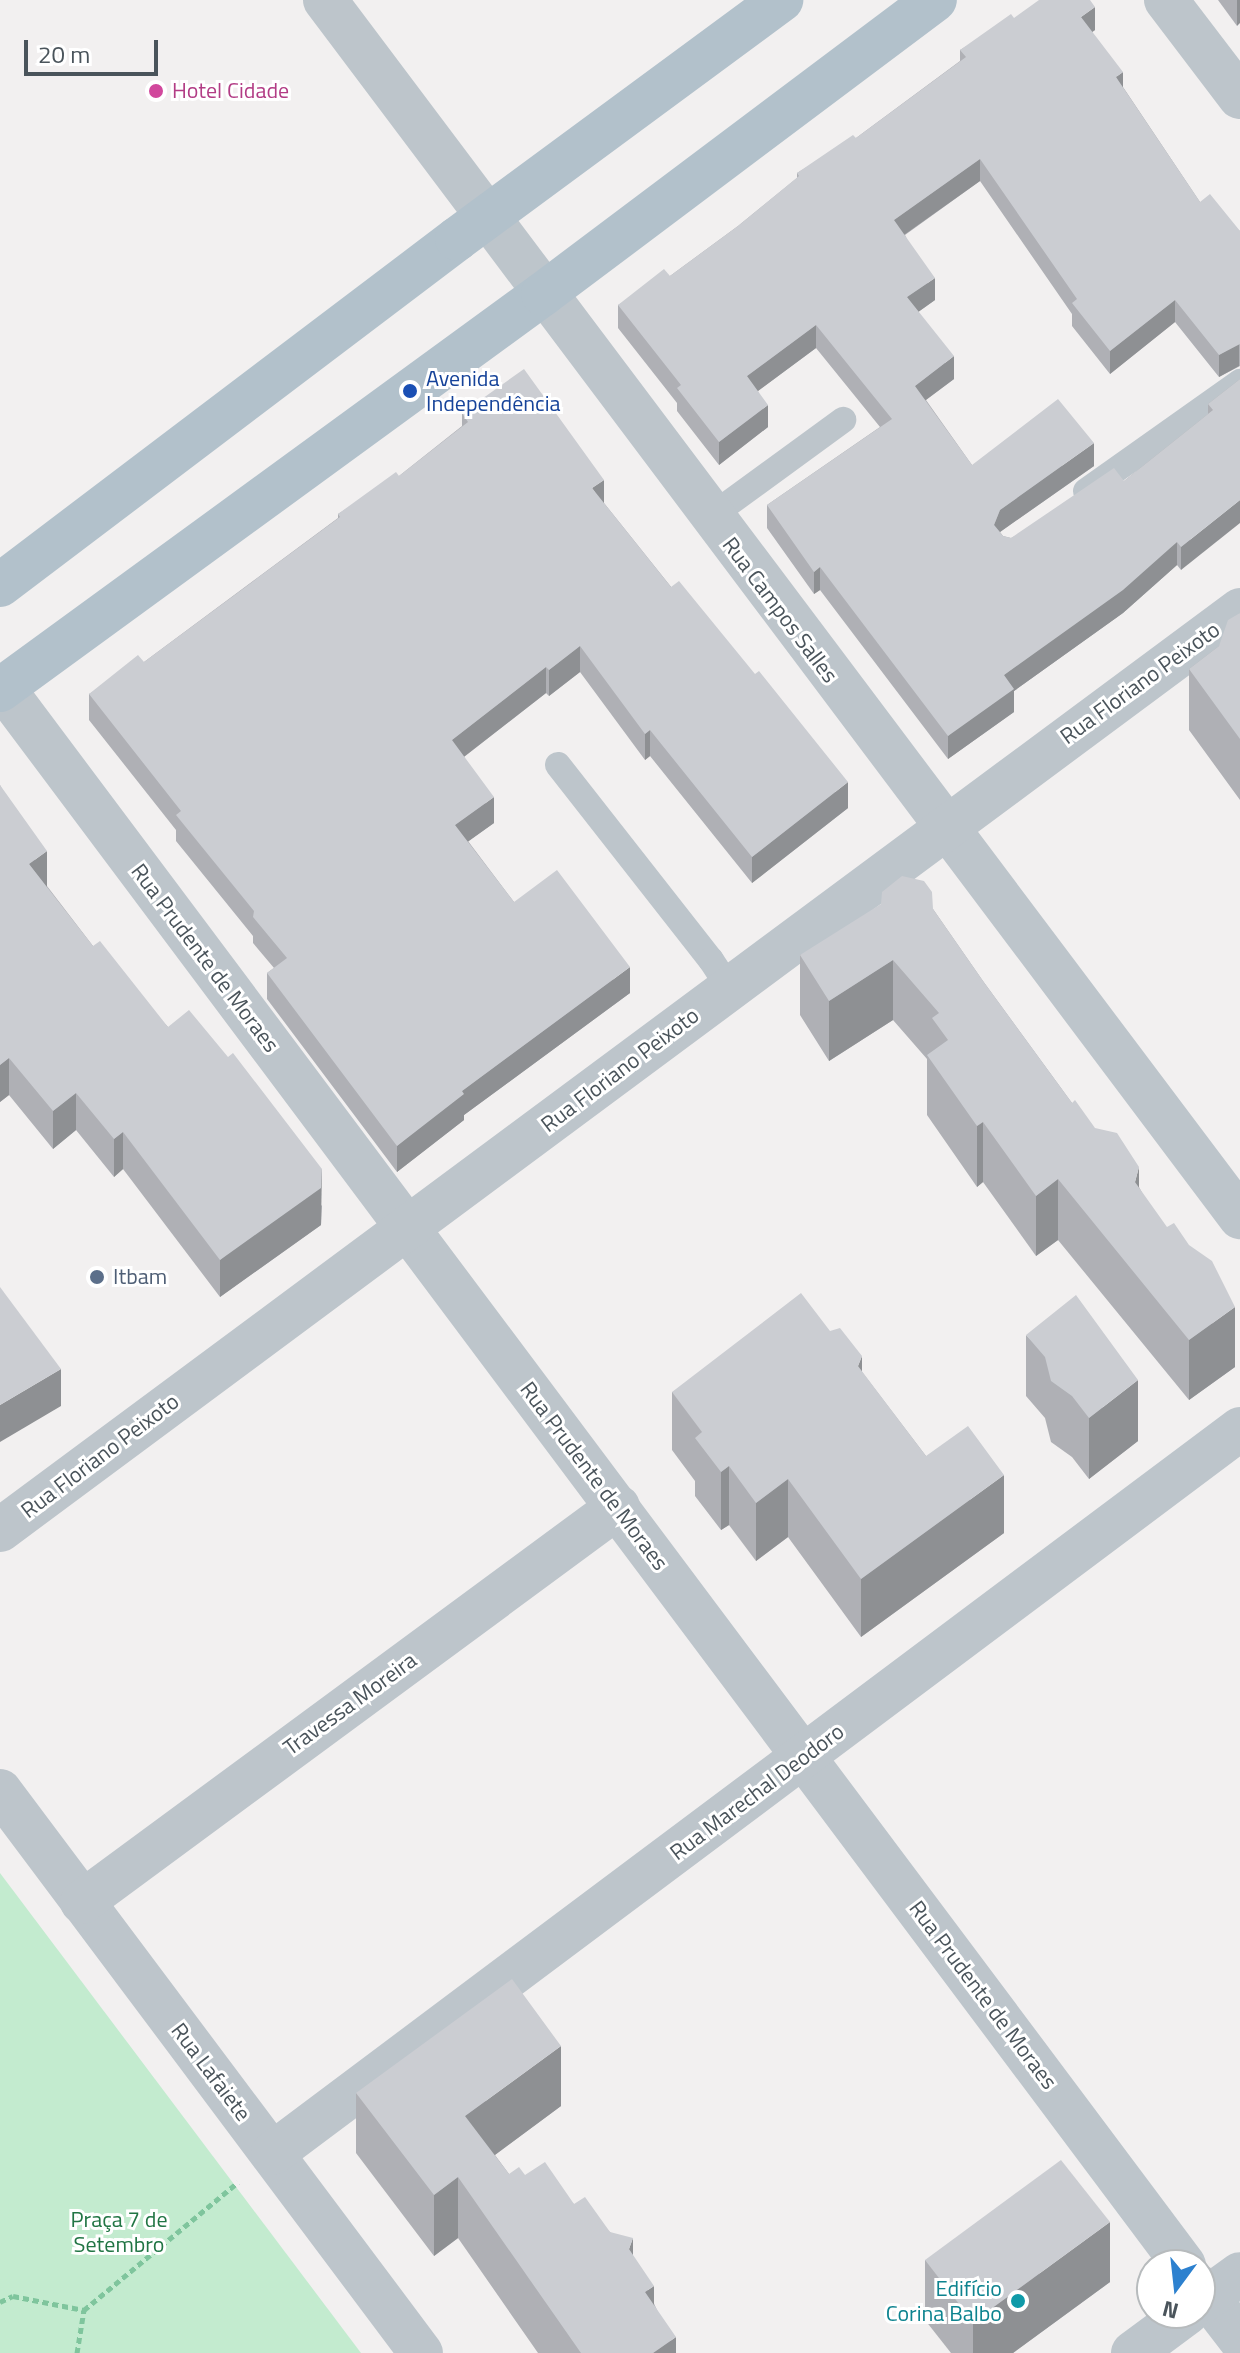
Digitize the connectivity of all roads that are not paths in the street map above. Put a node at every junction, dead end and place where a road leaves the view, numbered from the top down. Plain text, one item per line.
1 (325, 0) edge
2 (781, 0) edge
3 (935, 0) edge
4 (1166, 0) edge
5 (1240, 97) edge
6 (486, 218) junction
7 (543, 294) junction
8 (1240, 382) edge
9 (843, 420) dead end
10 (1061, 509) edge
11 (710, 517) junction
12 (0, 585) edge
13 (1240, 610) edge
14 (2, 689) edge
15 (558, 765) dead end
16 (944, 828) junction
17 (729, 988) junction
18 (1240, 1217) edge
19 (408, 1228) junction
20 (1240, 1429) edge
21 (618, 1507) junction
22 (0, 1530) edge
23 (805, 1757) junction
24 (0, 1791) edge
25 (82, 1902) junction
26 (273, 2153) junction
27 (1172, 2249) edge
28 (1216, 2307) edge
29 (1160, 2329) edge
30 (1240, 2339) edge
31 (421, 2353) edge
32 (1133, 2353) edge

1 - 6 street, Rua Campos Salles
2 - 6 main road
3 - 7 main road
4 - 5 street
6 - 7 street, Rua Campos Salles
6 - 12 main road
7 - 11 street, Rua Campos Salles
7 - 14 main road
8 - 10 lane
9 - 11 lane
11 - 16 street, Rua Campos Salles
13 - 16 street, Rua Floriano Peixoto
14 - 19 street, Rua Prudente de Moraes
15 - 17 lane
16 - 17 street, Rua Floriano Peixoto
16 - 18 street, Rua Campos Salles
17 - 19 street, Rua Floriano Peixoto
19 - 21 street, Rua Prudente de Moraes
19 - 22 street, Rua Floriano Peixoto
20 - 23 street, Rua Marechal Deodoro
21 - 23 street, Rua Prudente de Moraes
21 - 25 street, Travessa Moreira
23 - 26 street, Rua Marechal Deodoro
23 - 27 street, Rua Prudente de Moraes
24 - 25 street, Rua Lafaiete
25 - 26 street, Rua Lafaiete
26 - 31 street, Rua Lafaiete
28 - 30 street, Rua Prudente de Moraes
29 - 32 street

